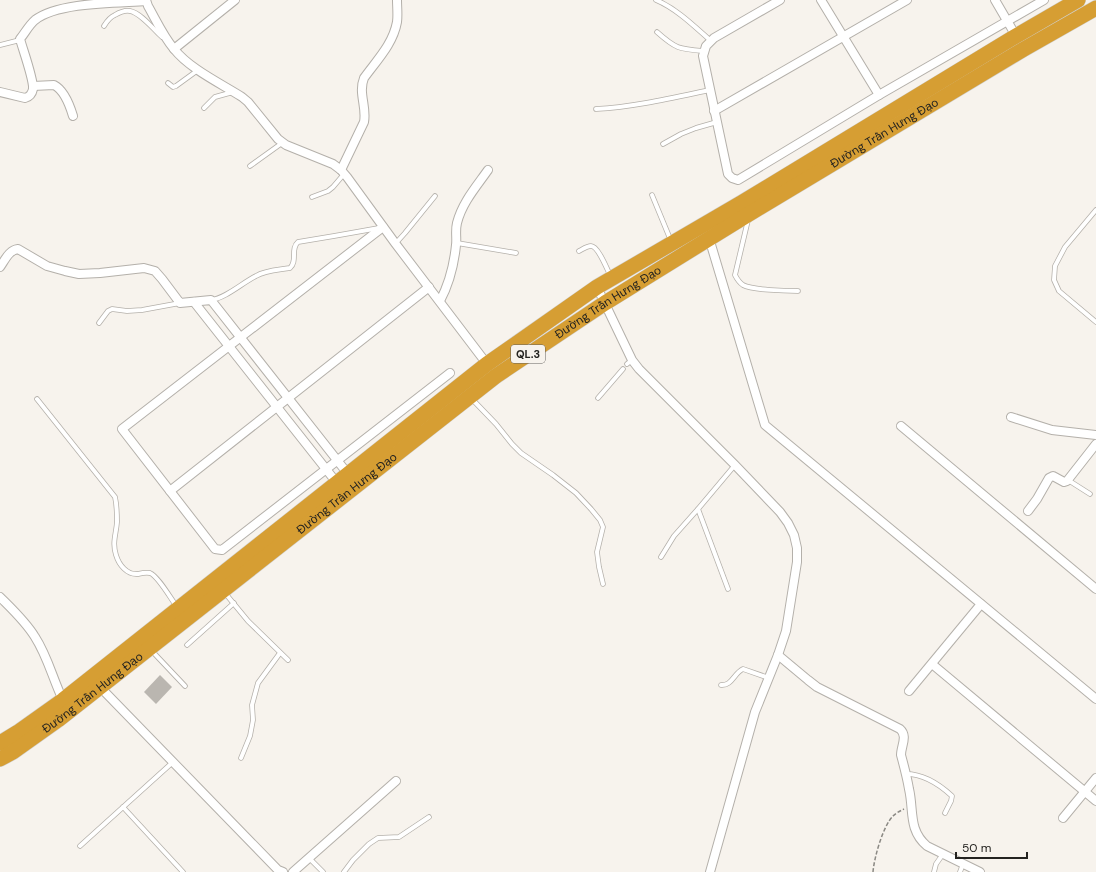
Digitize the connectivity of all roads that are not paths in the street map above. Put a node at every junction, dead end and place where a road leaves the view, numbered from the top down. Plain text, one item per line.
1 (146, 0) edge
2 (234, 0) edge
3 (397, 0) edge
4 (656, 0) edge
5 (780, 0) edge
6 (822, 0) edge
7 (907, 0) edge
8 (995, 0) edge
9 (1044, 0) edge
10 (1078, 0) edge
11 (1096, 8) edge
12 (1006, 21) junction
13 (104, 26) dead end
14 (657, 32) dead end
15 (843, 36) junction
16 (1016, 36) junction
17 (20, 39) junction
18 (711, 41) junction
19 (0, 45) edge
20 (172, 47) junction
21 (1024, 49) junction
22 (705, 51) junction
23 (198, 70) junction
24 (168, 83) dead end
25 (33, 86) junction
26 (710, 90) junction
27 (233, 91) junction
28 (0, 92) edge
29 (878, 96) junction
30 (204, 108) dead end
31 (596, 109) dead end
32 (714, 111) junction
33 (73, 116) dead end
34 (716, 122) junction
35 (283, 143) junction
36 (662, 144) dead end
37 (250, 166) dead end
38 (488, 170) dead end
39 (342, 172) junction
40 (652, 195) dead end
41 (435, 196) dead end
42 (312, 197) dead end
43 (1096, 210) edge
44 (749, 214) junction
45 (383, 227) junction
46 (709, 238) junction
47 (395, 244) junction
48 (457, 244) junction
49 (672, 244) junction
50 (579, 251) dead end
51 (516, 252) dead end
52 (0, 266) edge
53 (612, 279) junction
54 (429, 287) junction
55 (597, 288) junction
56 (798, 291) dead end
57 (211, 300) junction
58 (194, 302) junction
59 (440, 302) junction
60 (180, 303) junction
61 (605, 303) junction
62 (1096, 322) edge
63 (99, 323) dead end
64 (240, 337) junction
65 (229, 346) junction
66 (487, 364) junction
67 (623, 369) dead end
68 (450, 373) dead end
69 (469, 396) junction
70 (288, 398) junction
71 (598, 398) dead end
72 (36, 399) dead end
73 (277, 407) junction
74 (1010, 417) dead end
75 (901, 426) dead end
76 (1096, 435) edge
77 (1096, 444) edge
78 (338, 460) junction
79 (736, 465) junction
80 (326, 469) junction
81 (343, 478) junction
82 (1068, 480) junction
83 (170, 491) junction
84 (1090, 494) dead end
85 (698, 510) junction
86 (1028, 511) dead end
87 (661, 557) dead end
88 (603, 584) dead end
89 (728, 589) dead end
90 (1096, 590) edge
91 (223, 591) junction
92 (0, 597) edge
93 (234, 603) junction
94 (982, 604) junction
95 (182, 614) junction
96 (187, 645) dead end
97 (150, 648) junction
98 (280, 653) junction
99 (778, 655) junction
100 (288, 660) dead end
101 (932, 664) junction
102 (769, 678) junction
103 (185, 686) dead end
104 (721, 686) dead end
105 (100, 687) junction
106 (909, 691) dead end
107 (1096, 699) edge
108 (63, 700) junction
109 (0, 743) edge
110 (241, 758) dead end
111 (0, 759) edge
112 (174, 762) junction
113 (906, 774) junction
114 (1096, 778) edge
115 (396, 781) dead end
116 (1085, 791) junction
117 (1096, 801) edge
118 (123, 807) junction
119 (945, 812) dead end
120 (430, 817) dead end
121 (1063, 818) dead end
122 (80, 846) dead end
123 (944, 854) junction
124 (309, 858) junction
125 (963, 863) junction
126 (183, 872) edge
127 (283, 872) edge
128 (293, 872) edge
129 (323, 872) edge
130 (344, 872) edge
131 (710, 872) edge
132 (934, 872) edge
133 (960, 872) edge
134 (980, 872) edge

1 - 17 street
1 - 20 street
2 - 20 street
3 - 39 street
4 - 18 lane
5 - 18 street
6 - 15 street
7 - 15 street
8 - 12 street
9 - 12 street
10 - 16 highway, Đường Trần Hưng Đạo / QL.3
11 - 21 highway, Đường Trần Hưng Đạo / QL.3
12 - 16 street
12 - 29 street
13 - 20 lane
14 - 22 lane
15 - 29 street
15 - 32 street
16 - 21 highway
16 - 49 highway, Đường Trần Hưng Đạo / QL.3
17 - 19 lane
17 - 25 street
18 - 22 street
20 - 23 street
21 - 44 highway, Đường Trần Hưng Đạo / QL.3
22 - 26 street
23 - 24 lane
23 - 27 street
25 - 28 street
25 - 33 street
26 - 31 lane
26 - 32 street
27 - 30 lane
27 - 35 street
29 - 34 street
32 - 34 street
34 - 36 lane
35 - 37 lane
35 - 39 street
38 - 48 street
39 - 42 lane
39 - 45 street
40 - 49 lane
41 - 47 lane
43 - 62 lane
44 - 46 highway, Đường Trần Hưng Đạo / QL.3
44 - 56 lane
45 - 47 street
45 - 57 lane
45 - 64 street
46 - 61 highway, Đường Trần Hưng Đạo / QL.3
46 - 94 street
47 - 54 street
48 - 51 lane
48 - 59 street
49 - 53 highway, Đường Trần Hưng Đạo / QL.3
50 - 53 lane
52 - 60 street
53 - 55 highway, Đường Trần Hưng Đạo / QL.3
54 - 59 street
54 - 70 street
55 - 61 street
55 - 66 highway, Đường Trần Hưng Đạo / QL.3
57 - 58 street
57 - 64 street
58 - 60 street
58 - 65 street
59 - 66 street
60 - 63 lane
61 - 69 highway, Đường Trần Hưng Đạo / QL.3
61 - 79 street
64 - 65 street
64 - 70 street
65 - 73 street
65 - 83 street
66 - 81 highway, Đường Trần Hưng Đạo / QL.3
67 - 71 lane
68 - 78 street
69 - 88 lane
69 - 91 highway, Đường Trần Hưng Đạo / QL.3
70 - 73 street
70 - 78 street
72 - 95 lane
73 - 80 street
73 - 83 street
74 - 76 street
75 - 90 street
77 - 82 street
78 - 80 street
78 - 81 street
79 - 85 lane
79 - 99 street
80 - 81 street
80 - 83 street
81 - 95 highway, Đường Trần Hưng Đạo / QL.3
82 - 84 lane
82 - 86 street
85 - 87 lane
85 - 89 lane
91 - 93 lane
91 - 95 highway, Đường Trần Hưng Đạo / QL.3
92 - 108 street
93 - 96 lane
93 - 98 lane
94 - 101 street
94 - 107 street
95 - 97 highway, Đường Trần Hưng Đạo / QL.3
95 - 108 highway, Đường Trần Hưng Đạo / QL.3
97 - 103 lane
97 - 105 highway, Đường Trần Hưng Đạo / QL.3
98 - 100 lane
98 - 110 lane
99 - 102 street
99 - 113 street
101 - 106 street
101 - 116 street
102 - 104 lane
102 - 131 street
105 - 111 highway, Đường Trần Hưng Đạo / QL.3
105 - 112 street
108 - 109 highway, Đường Trần Hưng Đạo / QL.3
112 - 118 lane
112 - 127 street
113 - 119 lane
113 - 123 street
114 - 116 street
115 - 124 street
116 - 117 street
116 - 121 street
118 - 122 lane
118 - 126 lane
120 - 130 lane
123 - 125 street
123 - 132 lane
124 - 128 street
124 - 129 lane
125 - 133 lane
125 - 134 street

